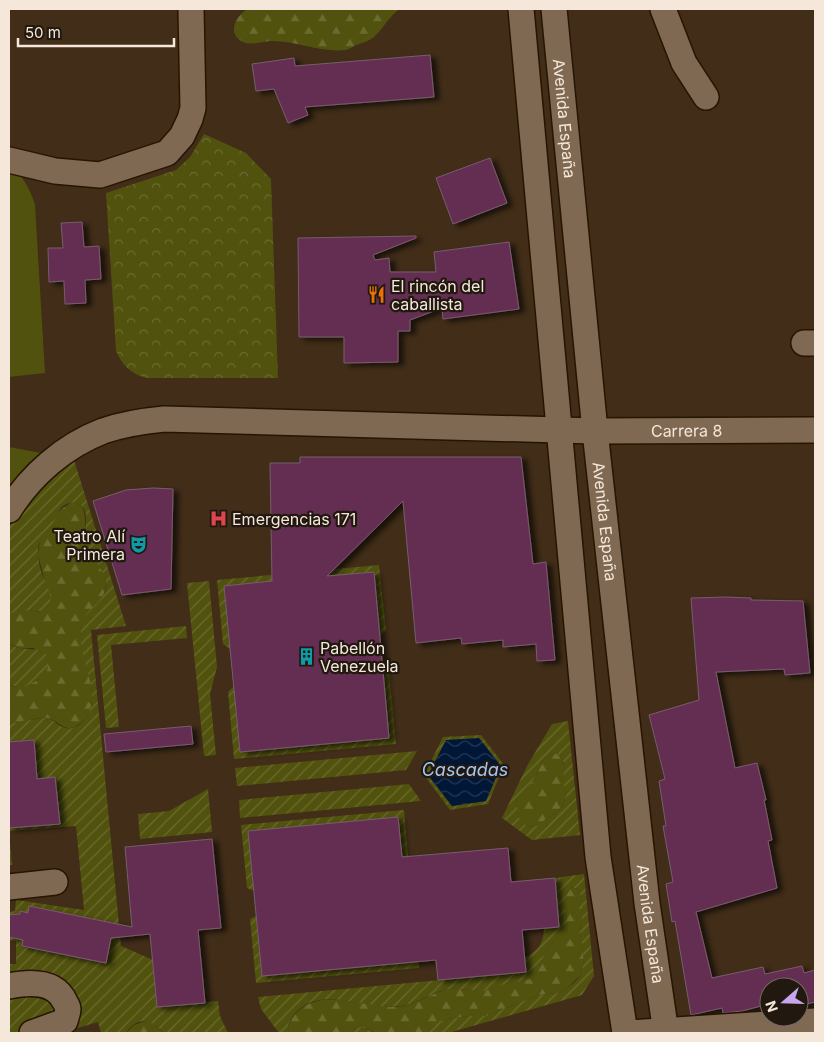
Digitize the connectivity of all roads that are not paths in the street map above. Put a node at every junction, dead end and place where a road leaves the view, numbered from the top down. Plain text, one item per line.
1 (191, 9) edge
2 (521, 9) edge
3 (554, 9) edge
4 (663, 9) edge
5 (706, 97) dead end
6 (9, 160) edge
7 (559, 429) junction
8 (815, 430) edge
9 (595, 431) junction
10 (9, 510) edge
11 (55, 882) dead end
12 (9, 887) edge
13 (9, 986) edge
14 (815, 1021) edge
15 (666, 1032) edge
16 (32, 1033) edge
17 (625, 1033) edge
18 (629, 1033) edge

1 - 6 street
2 - 7 street, Avenida España
3 - 9 street, Avenida España
4 - 5 street
7 - 9 street, Carrera 8
7 - 10 street, Carrera 8
7 - 17 street, Avenida España
8 - 9 street, Carrera 8
9 - 15 street, Avenida España
11 - 12 street
13 - 16 street
14 - 15 street
15 - 18 street

